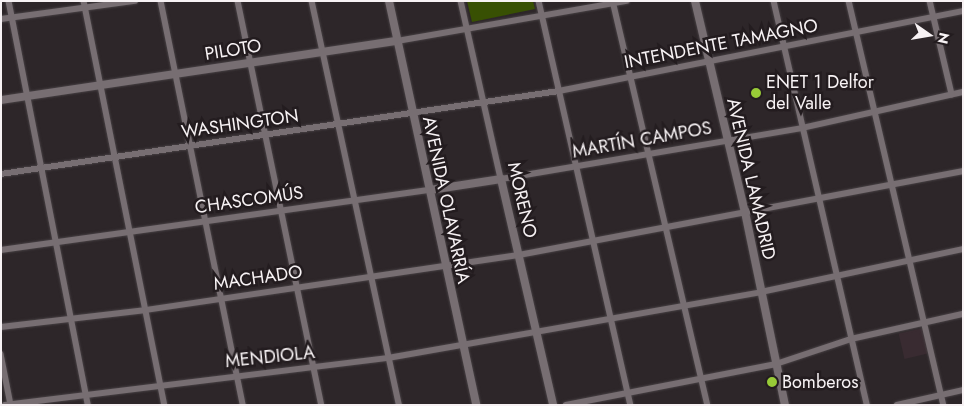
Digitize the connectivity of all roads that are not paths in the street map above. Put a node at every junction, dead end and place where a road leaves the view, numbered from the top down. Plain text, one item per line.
1 (9, 1) edge
2 (135, 1) edge
3 (161, 1) edge
4 (238, 1) edge
5 (312, 1) edge
6 (389, 1) edge
7 (461, 1) edge
8 (539, 1) edge
9 (627, 1) edge
10 (695, 1) edge
11 (774, 1) edge
12 (849, 1) edge
13 (930, 1) edge
14 (614, 3) edge
15 (85, 4) edge
16 (963, 11) edge
17 (542, 16) junction
18 (12, 17) junction
19 (934, 17) junction
20 (1, 19) edge
21 (468, 28) junction
22 (856, 33) junction
23 (397, 41) junction
24 (785, 48) junction
25 (324, 52) junction
26 (250, 62) junction
27 (709, 63) junction
28 (176, 74) junction
29 (632, 78) junction
30 (100, 86) junction
31 (560, 91) junction
32 (963, 92) edge
33 (952, 94) junction
34 (27, 95) junction
35 (1, 100) edge
36 (484, 102) junction
37 (875, 112) junction
38 (413, 113) junction
39 (339, 124) junction
40 (802, 128) junction
41 (266, 135) junction
42 (728, 140) junction
43 (190, 146) junction
44 (651, 154) junction
45 (114, 158) junction
46 (577, 167) junction
47 (42, 168) junction
48 (963, 171) edge
49 (1, 174) edge
50 (501, 179) junction
51 (892, 184) junction
52 (430, 190) junction
53 (818, 198) junction
54 (355, 200) junction
55 (281, 210) junction
56 (744, 212) junction
57 (205, 222) junction
58 (667, 227) junction
59 (131, 232) junction
60 (594, 241) junction
61 (56, 243) junction
62 (963, 249) edge
63 (1, 250) edge
64 (519, 255) junction
65 (910, 260) junction
66 (444, 265) junction
67 (836, 276) junction
68 (371, 278) junction
69 (296, 288) junction
70 (762, 292) junction
71 (221, 298) junction
72 (687, 306) junction
73 (146, 310) junction
74 (963, 314) edge
75 (70, 319) junction
76 (611, 319) junction
77 (925, 323) junction
78 (1, 327) edge
79 (537, 332) junction
80 (851, 339) junction
81 (463, 345) junction
82 (1, 354) edge
83 (388, 358) junction
84 (776, 364) junction
85 (313, 368) junction
86 (237, 376) junction
87 (702, 379) junction
88 (161, 385) junction
89 (963, 390) edge
90 (628, 393) junction
91 (86, 394) junction
92 (941, 395) junction
93 (9, 404) edge
94 (88, 405) edge
95 (165, 405) edge
96 (243, 405) edge
97 (322, 405) edge
98 (399, 405) edge
99 (476, 405) edge
100 (553, 405) edge
101 (566, 405) edge
102 (631, 405) edge
103 (708, 405) edge
104 (785, 405) edge
105 (867, 405) edge
106 (897, 405) edge
107 (944, 405) edge

1 - 18 street
2 - 15 street
3 - 28 street
4 - 26 street
5 - 25 street
6 - 23 main road, AVENIDA OLAVARRÍA
7 - 21 street, MORENO
8 - 17 street
9 - 14 street, PILOTO
10 - 27 main road, AVENIDA LAMADRID
11 - 24 street
12 - 22 street
13 - 19 street
14 - 17 street, PILOTO
14 - 29 street
15 - 18 street
15 - 30 street
16 - 19 street, INTENDENTE TAMAGNO
17 - 21 street, PILOTO
17 - 31 street
18 - 20 street
18 - 34 street
19 - 22 street, INTENDENTE TAMAGNO
19 - 33 street
21 - 23 street, PILOTO
21 - 36 street, MORENO
22 - 24 street, INTENDENTE TAMAGNO
22 - 37 street
23 - 25 main road, PILOTO
23 - 38 main road, AVENIDA OLAVARRÍA
24 - 27 street, INTENDENTE TAMAGNO
24 - 40 street
25 - 26 main road, PILOTO
25 - 39 street
26 - 28 main road, PILOTO
26 - 41 street
27 - 29 street, INTENDENTE TAMAGNO
27 - 42 main road, AVENIDA LAMADRID
28 - 30 main road, PILOTO
28 - 43 street
29 - 31 street, INTENDENTE TAMAGNO
29 - 44 street
30 - 34 main road, PILOTO
30 - 45 street
31 - 36 street, INTENDENTE TAMAGNO
31 - 46 street
32 - 33 street, MARTÍN CAMPOS
33 - 37 street, MARTÍN CAMPOS
34 - 35 main road, PILOTO
34 - 47 street
36 - 38 street, WASHINGTON
36 - 50 street, MORENO
37 - 40 street, MARTÍN CAMPOS
37 - 51 street
38 - 39 street, WASHINGTON
38 - 52 main road, AVENIDA OLAVARRÍA
39 - 41 street, WASHINGTON
39 - 54 street
40 - 42 street, MARTÍN CAMPOS
40 - 53 street
41 - 43 street, WASHINGTON
41 - 55 street
42 - 44 street, MARTÍN CAMPOS
42 - 56 main road, AVENIDA LAMADRID
43 - 45 street, WASHINGTON
43 - 57 street
44 - 46 street, MARTÍN CAMPOS
44 - 58 street
45 - 47 street, WASHINGTON
45 - 59 street
46 - 50 street, MARTÍN CAMPOS
46 - 60 street
47 - 49 street, WASHINGTON
47 - 61 street
48 - 51 street, MACHADO
50 - 52 main road, CHASCOMÚS
50 - 64 main road, MORENO
51 - 53 street, MACHADO
51 - 65 street
52 - 54 street, CHASCOMÚS
52 - 66 main road, AVENIDA OLAVARRÍA
53 - 56 street, MACHADO
53 - 67 street
54 - 55 street, CHASCOMÚS
54 - 68 street
55 - 57 street, CHASCOMÚS
55 - 69 street
56 - 58 street, MACHADO
56 - 70 main road, AVENIDA LAMADRID
57 - 59 street, CHASCOMÚS
57 - 71 street
58 - 60 street, MACHADO
58 - 72 street
59 - 61 street, CHASCOMÚS
59 - 73 street
60 - 64 street, MACHADO
60 - 76 street
61 - 63 street, CHASCOMÚS
61 - 75 street
62 - 65 street, MENDIOLA
64 - 66 street, MACHADO
64 - 79 main road, MORENO
65 - 67 street, MENDIOLA
65 - 77 street
66 - 68 street, MACHADO
66 - 81 main road, AVENIDA OLAVARRÍA
67 - 70 street, MENDIOLA
67 - 80 street
68 - 69 street, MACHADO
68 - 83 street
69 - 71 street, MACHADO
69 - 85 street
70 - 72 street, MENDIOLA
70 - 84 main road, AVENIDA LAMADRID
71 - 73 street, MACHADO
71 - 86 street
72 - 76 street, MENDIOLA
72 - 87 street
73 - 75 street, MACHADO
73 - 88 street
74 - 77 street
75 - 78 street, MACHADO
75 - 91 street
76 - 79 street, MENDIOLA
76 - 90 street
77 - 80 street
77 - 92 street
79 - 81 street, MENDIOLA
79 - 100 main road, MORENO
80 - 84 street
80 - 105 street
81 - 83 street, MENDIOLA
81 - 99 main road, AVENIDA OLAVARRÍA
82 - 93 street
83 - 85 street, MENDIOLA
83 - 98 street
84 - 87 street
84 - 104 main road, AVENIDA LAMADRID
85 - 86 street, MENDIOLA
85 - 97 street
86 - 88 street, MENDIOLA
86 - 96 street
87 - 90 street
87 - 103 street
88 - 91 street, MENDIOLA
88 - 95 street
89 - 92 street
90 - 101 street
90 - 102 street
91 - 93 street, MENDIOLA
91 - 94 street
92 - 106 street
92 - 107 street

